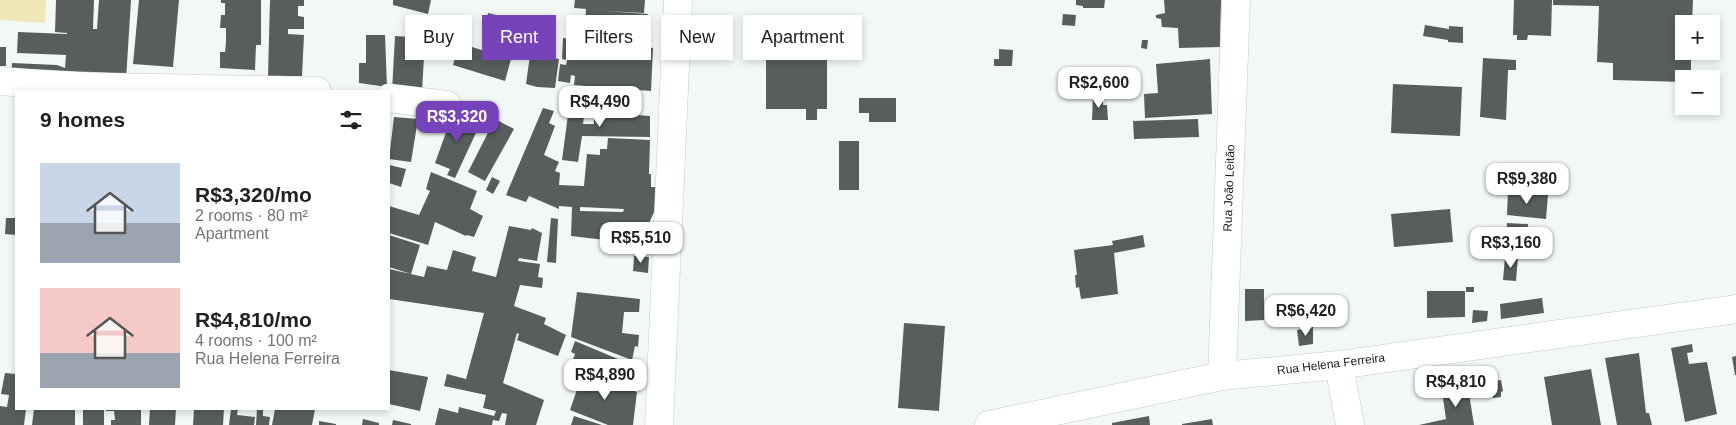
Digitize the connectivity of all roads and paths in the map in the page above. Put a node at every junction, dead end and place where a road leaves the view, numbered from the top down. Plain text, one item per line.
1 (678, 0) edge
2 (1236, 0) edge
3 (0, 81) edge
4 (280, 90) edge
5 (390, 98) edge
6 (447, 105) dead end
7 (1736, 308) edge
8 (1339, 365) junction
9 (1222, 376) junction
10 (659, 425) edge
11 (989, 425) edge
12 (1350, 425) edge

1 - 10 street
2 - 9 street, Rua João Leitão
3 - 4 street
5 - 6 street
7 - 8 street, Rua Helena Ferreira
8 - 9 street, Rua Helena Ferreira
8 - 12 street
9 - 11 street, Rua Helena Ferreira

